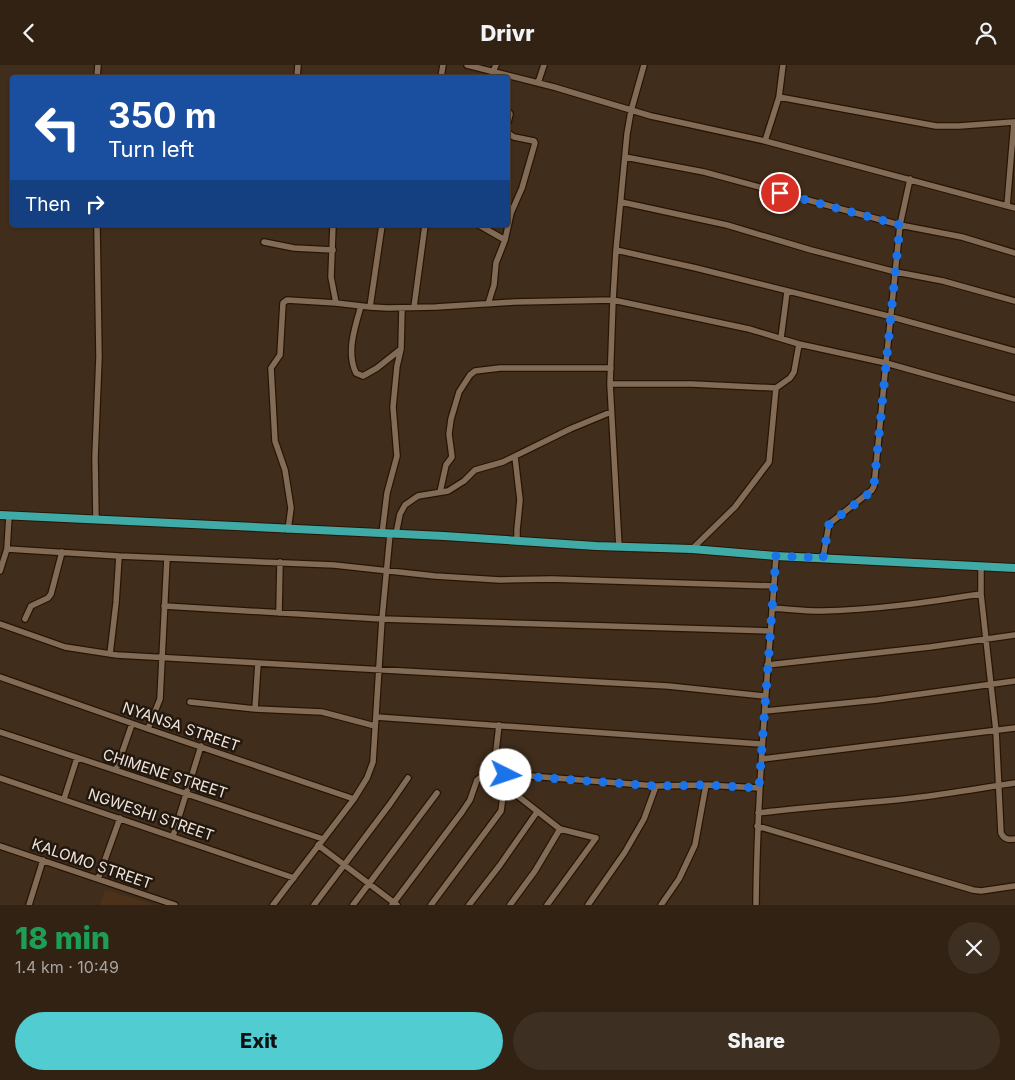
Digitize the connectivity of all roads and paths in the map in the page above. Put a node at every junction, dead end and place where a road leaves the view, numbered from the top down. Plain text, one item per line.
1 (467, 65) edge
2 (496, 65) edge
3 (544, 65) edge
4 (644, 65) edge
5 (783, 65) edge
6 (493, 72) junction
7 (505, 75) edge
8 (510, 76) edge
9 (538, 83) junction
10 (779, 97) junction
11 (631, 111) junction
12 (510, 134) edge
13 (765, 141) junction
14 (624, 157) junction
15 (910, 179) junction
16 (621, 202) junction
17 (1007, 206) junction
18 (1015, 208) edge
19 (510, 218) edge
20 (900, 225) junction
21 (97, 227) edge
22 (333, 227) edge
23 (382, 227) edge
24 (425, 227) edge
25 (482, 227) edge
26 (508, 227) edge
27 (505, 240) junction
28 (264, 242) dead end
29 (333, 250) junction
30 (616, 250) junction
31 (1015, 253) edge
32 (896, 272) junction
33 (787, 292) junction
34 (613, 300) junction
35 (1015, 301) edge
36 (336, 303) junction
37 (488, 304) junction
38 (362, 306) junction
39 (370, 307) junction
40 (414, 307) junction
41 (402, 308) junction
42 (892, 317) junction
43 (781, 338) junction
44 (799, 344) junction
45 (400, 349) junction
46 (1015, 351) edge
47 (886, 363) junction
48 (611, 368) junction
49 (610, 384) junction
50 (776, 388) junction
51 (1015, 399) edge
52 (611, 412) junction
53 (514, 457) junction
54 (440, 492) junction
55 (0, 515) edge
56 (9, 516) junction
57 (96, 519) junction
58 (288, 530) junction
59 (389, 534) junction
60 (517, 541) junction
61 (619, 547) junction
62 (8, 549) junction
63 (692, 549) junction
64 (62, 552) junction
65 (119, 556) junction
66 (776, 556) junction
67 (167, 558) junction
68 (823, 558) junction
69 (280, 562) junction
70 (981, 566) junction
71 (1015, 568) edge
72 (386, 570) junction
73 (0, 571) edge
74 (774, 586) junction
75 (981, 594) junction
76 (164, 606) junction
77 (772, 608) junction
78 (279, 613) junction
79 (25, 619) dead end
80 (382, 619) junction
81 (0, 624) edge
82 (769, 631) junction
83 (1015, 635) edge
84 (986, 639) junction
85 (110, 654) junction
86 (163, 657) junction
87 (258, 663) junction
88 (767, 665) junction
89 (378, 670) junction
90 (0, 677) edge
91 (1015, 681) edge
92 (990, 684) junction
93 (765, 696) junction
94 (190, 702) dead end
95 (255, 709) junction
96 (764, 711) junction
97 (376, 717) junction
98 (132, 724) junction
99 (499, 725) junction
100 (376, 726) junction
101 (1015, 728) edge
102 (148, 729) junction
103 (996, 731) junction
104 (0, 732) edge
105 (761, 744) junction
106 (201, 746) junction
107 (78, 758) junction
108 (762, 759) junction
109 (494, 768) junction
110 (116, 770) junction
111 (506, 775) junction
112 (0, 778) edge
113 (408, 778) dead end
114 (1015, 783) edge
115 (706, 785) junction
116 (998, 785) junction
117 (656, 786) junction
118 (505, 787) junction
119 (759, 788) junction
120 (437, 793) dead end
121 (187, 795) junction
122 (64, 799) junction
123 (354, 799) junction
124 (537, 811) junction
125 (758, 813) junction
126 (120, 818) junction
127 (757, 826) junction
128 (560, 829) junction
129 (173, 836) junction
130 (323, 839) junction
131 (1015, 839) edge
132 (318, 845) junction
133 (0, 846) edge
134 (43, 861) junction
135 (344, 864) junction
136 (294, 878) junction
137 (98, 879) junction
138 (369, 883) junction
139 (1015, 886) edge
140 (394, 904) edge
141 (29, 905) edge
142 (175, 905) edge
143 (273, 905) edge
144 (314, 905) edge
145 (353, 905) edge
146 (431, 905) edge
147 (469, 905) edge
148 (510, 905) edge
149 (547, 905) edge
150 (588, 905) edge
151 (661, 905) edge
152 (756, 905) edge

1 - 6 street
2 - 6 street
3 - 9 street
4 - 11 street
5 - 10 street
6 - 7 street
8 - 9 street
9 - 11 street
10 - 13 street
10 - 17 street
11 - 13 street
11 - 14 street
12 - 19 street
13 - 15 street
14 - 16 street
14 - 20 street
15 - 17 street
15 - 20 street
16 - 30 street
16 - 32 street
17 - 18 street
20 - 31 street
20 - 32 street
21 - 57 street
22 - 29 street
23 - 39 street
24 - 40 street
25 - 27 street
26 - 27 street
27 - 37 street
28 - 29 street
29 - 36 street
30 - 33 street
30 - 34 street
32 - 35 street
32 - 42 street
33 - 42 street
33 - 43 street
34 - 37 street
34 - 43 street
34 - 48 street
36 - 38 street
36 - 58 street
37 - 40 street
38 - 39 street
38 - 45 street
39 - 41 street
40 - 41 street
41 - 45 street
42 - 46 street
42 - 47 street
43 - 44 street
44 - 47 street
44 - 50 street
45 - 59 street
47 - 51 street
47 - 68 street
48 - 49 street
48 - 54 street
49 - 50 street
49 - 52 street
50 - 63 street
52 - 53 street
52 - 61 street
53 - 54 street
53 - 60 street
54 - 59 street
55 - 56 main road
56 - 57 main road
56 - 62 street
57 - 58 main road
58 - 59 main road
59 - 60 main road
59 - 72 street
60 - 61 main road
61 - 63 main road
62 - 64 street
62 - 73 street
63 - 66 main road
64 - 65 street
64 - 79 street
65 - 67 street
65 - 85 street
66 - 68 main road
66 - 74 street
67 - 69 street
67 - 76 street
68 - 70 main road
69 - 72 street
69 - 78 street
70 - 71 main road
70 - 75 street
72 - 74 street
72 - 80 street
74 - 77 street
75 - 77 street
75 - 84 street
76 - 78 street
76 - 86 street
77 - 82 street
78 - 80 street
80 - 82 street
80 - 89 street
81 - 85 street
82 - 88 street
83 - 84 street
84 - 88 street
84 - 92 street
85 - 86 street
86 - 87 street
86 - 102 street
87 - 89 street
87 - 95 street
88 - 93 street
89 - 93 street
89 - 97 street
90 - 98 street, NYANSA STREET
91 - 92 street
92 - 96 street
92 - 103 street
93 - 96 street
94 - 95 street
95 - 100 street
96 - 105 street
97 - 99 street
97 - 100 street
98 - 102 street, NYANSA STREET
98 - 110 street
99 - 105 street
99 - 109 street
100 - 123 street
101 - 103 street
102 - 106 street, NYANSA STREET
103 - 108 street
103 - 116 street
104 - 107 street, CHIMENE STREET
105 - 108 street
106 - 121 street
106 - 123 street, NYANSA STREET
107 - 110 street, CHIMENE STREET
107 - 122 street
108 - 119 street
109 - 111 street
109 - 140 street
110 - 121 street, CHIMENE STREET
111 - 117 street
111 - 118 street
112 - 122 street, NGWESHI STREET
113 - 135 street
114 - 116 street
115 - 117 street
115 - 119 street
115 - 151 street
116 - 125 street
116 - 131 street
117 - 150 street
118 - 124 street
118 - 146 street
119 - 125 street
120 - 138 street
121 - 129 street
121 - 130 street, CHIMENE STREET
122 - 126 street, NGWESHI STREET
123 - 130 street
124 - 128 street
124 - 147 street
125 - 127 street
126 - 129 street, NGWESHI STREET
126 - 137 street
127 - 139 street
127 - 152 street
128 - 148 street
128 - 149 street
129 - 136 street, NGWESHI STREET
130 - 132 street
132 - 135 street
132 - 136 street
133 - 134 street, KALOMO STREET
134 - 137 street, KALOMO STREET
134 - 141 street
135 - 138 street
135 - 144 street
136 - 143 street
137 - 142 street, KALOMO STREET
138 - 140 street
138 - 145 street

